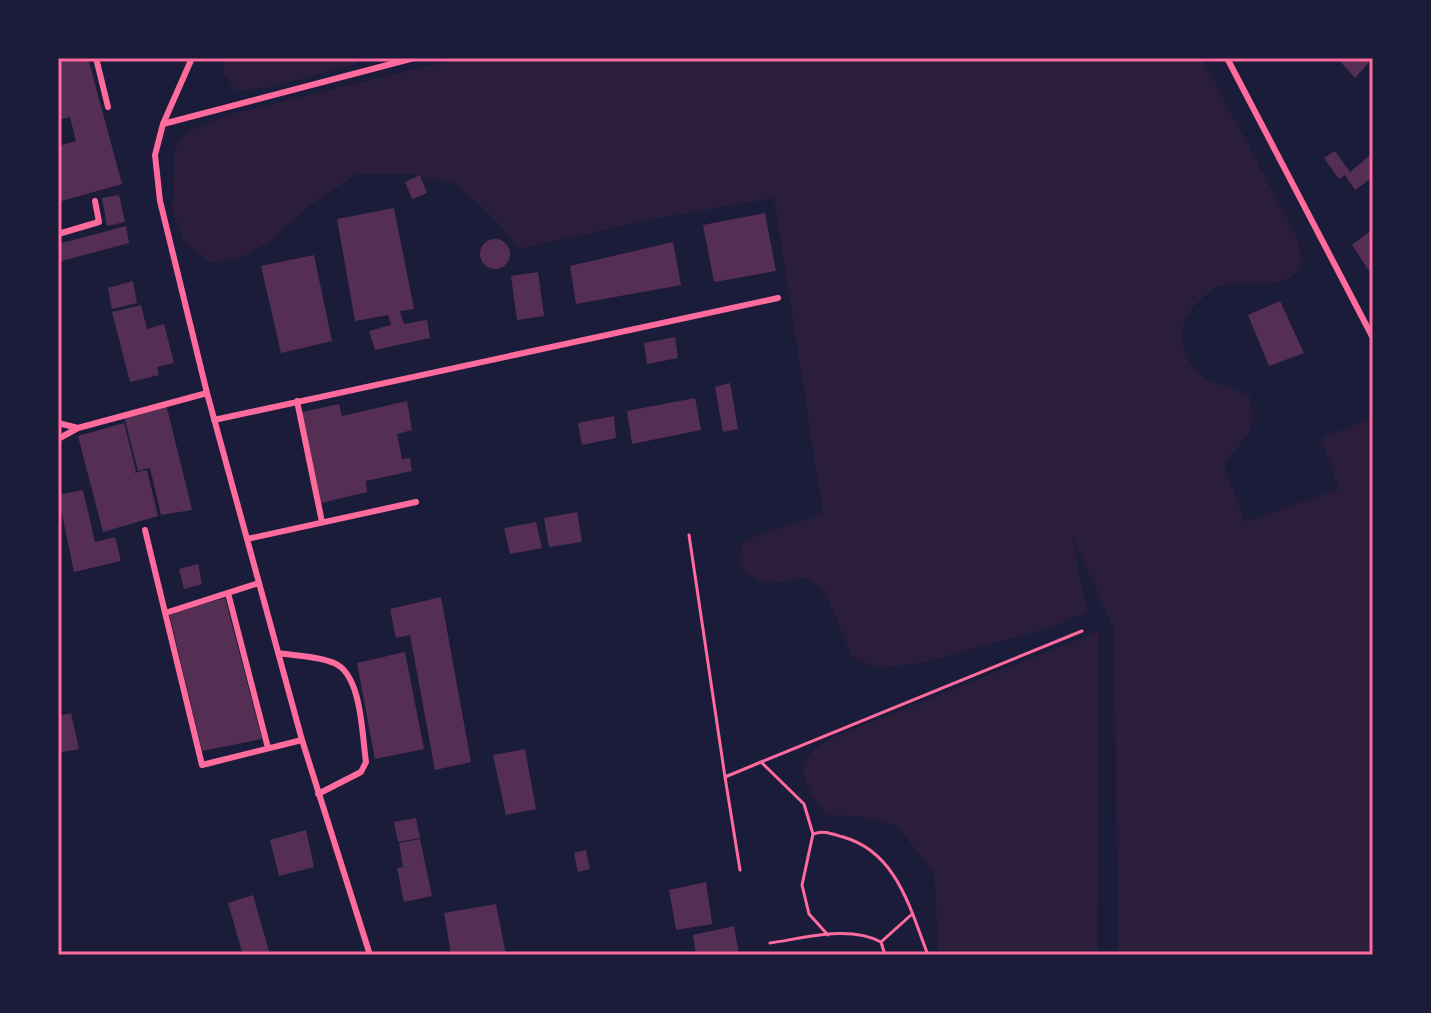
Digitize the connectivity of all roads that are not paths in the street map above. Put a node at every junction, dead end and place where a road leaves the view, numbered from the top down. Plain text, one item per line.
1 (96, 58) edge
2 (192, 58) edge
3 (414, 58) edge
4 (1227, 58) edge
5 (108, 107) dead end
6 (163, 124) junction
7 (95, 201) dead end
8 (58, 234) edge
9 (778, 298) dead end
10 (1373, 338) edge
11 (207, 393) junction
12 (297, 401) junction
13 (214, 420) junction
14 (58, 423) edge
15 (78, 428) junction
16 (58, 439) edge
17 (416, 502) dead end
18 (322, 522) junction
19 (145, 530) dead end
20 (247, 539) junction
21 (259, 583) junction
22 (228, 593) junction
23 (165, 613) junction
24 (278, 653) junction
25 (302, 740) junction
26 (268, 748) junction
27 (318, 794) junction
28 (370, 955) edge

1 - 5 lane
2 - 6 lane
3 - 6 lane
4 - 10 lane
6 - 11 lane
7 - 8 lane
9 - 12 lane
11 - 13 lane
11 - 15 lane
12 - 13 lane
12 - 18 lane
13 - 20 lane
14 - 15 lane
15 - 16 lane
17 - 18 lane
18 - 20 lane
19 - 23 lane
20 - 21 lane
21 - 22 lane
21 - 24 lane
22 - 23 lane
22 - 26 lane
23 - 26 lane
24 - 25 lane
24 - 27 lane
25 - 26 lane
25 - 27 lane
27 - 28 lane

